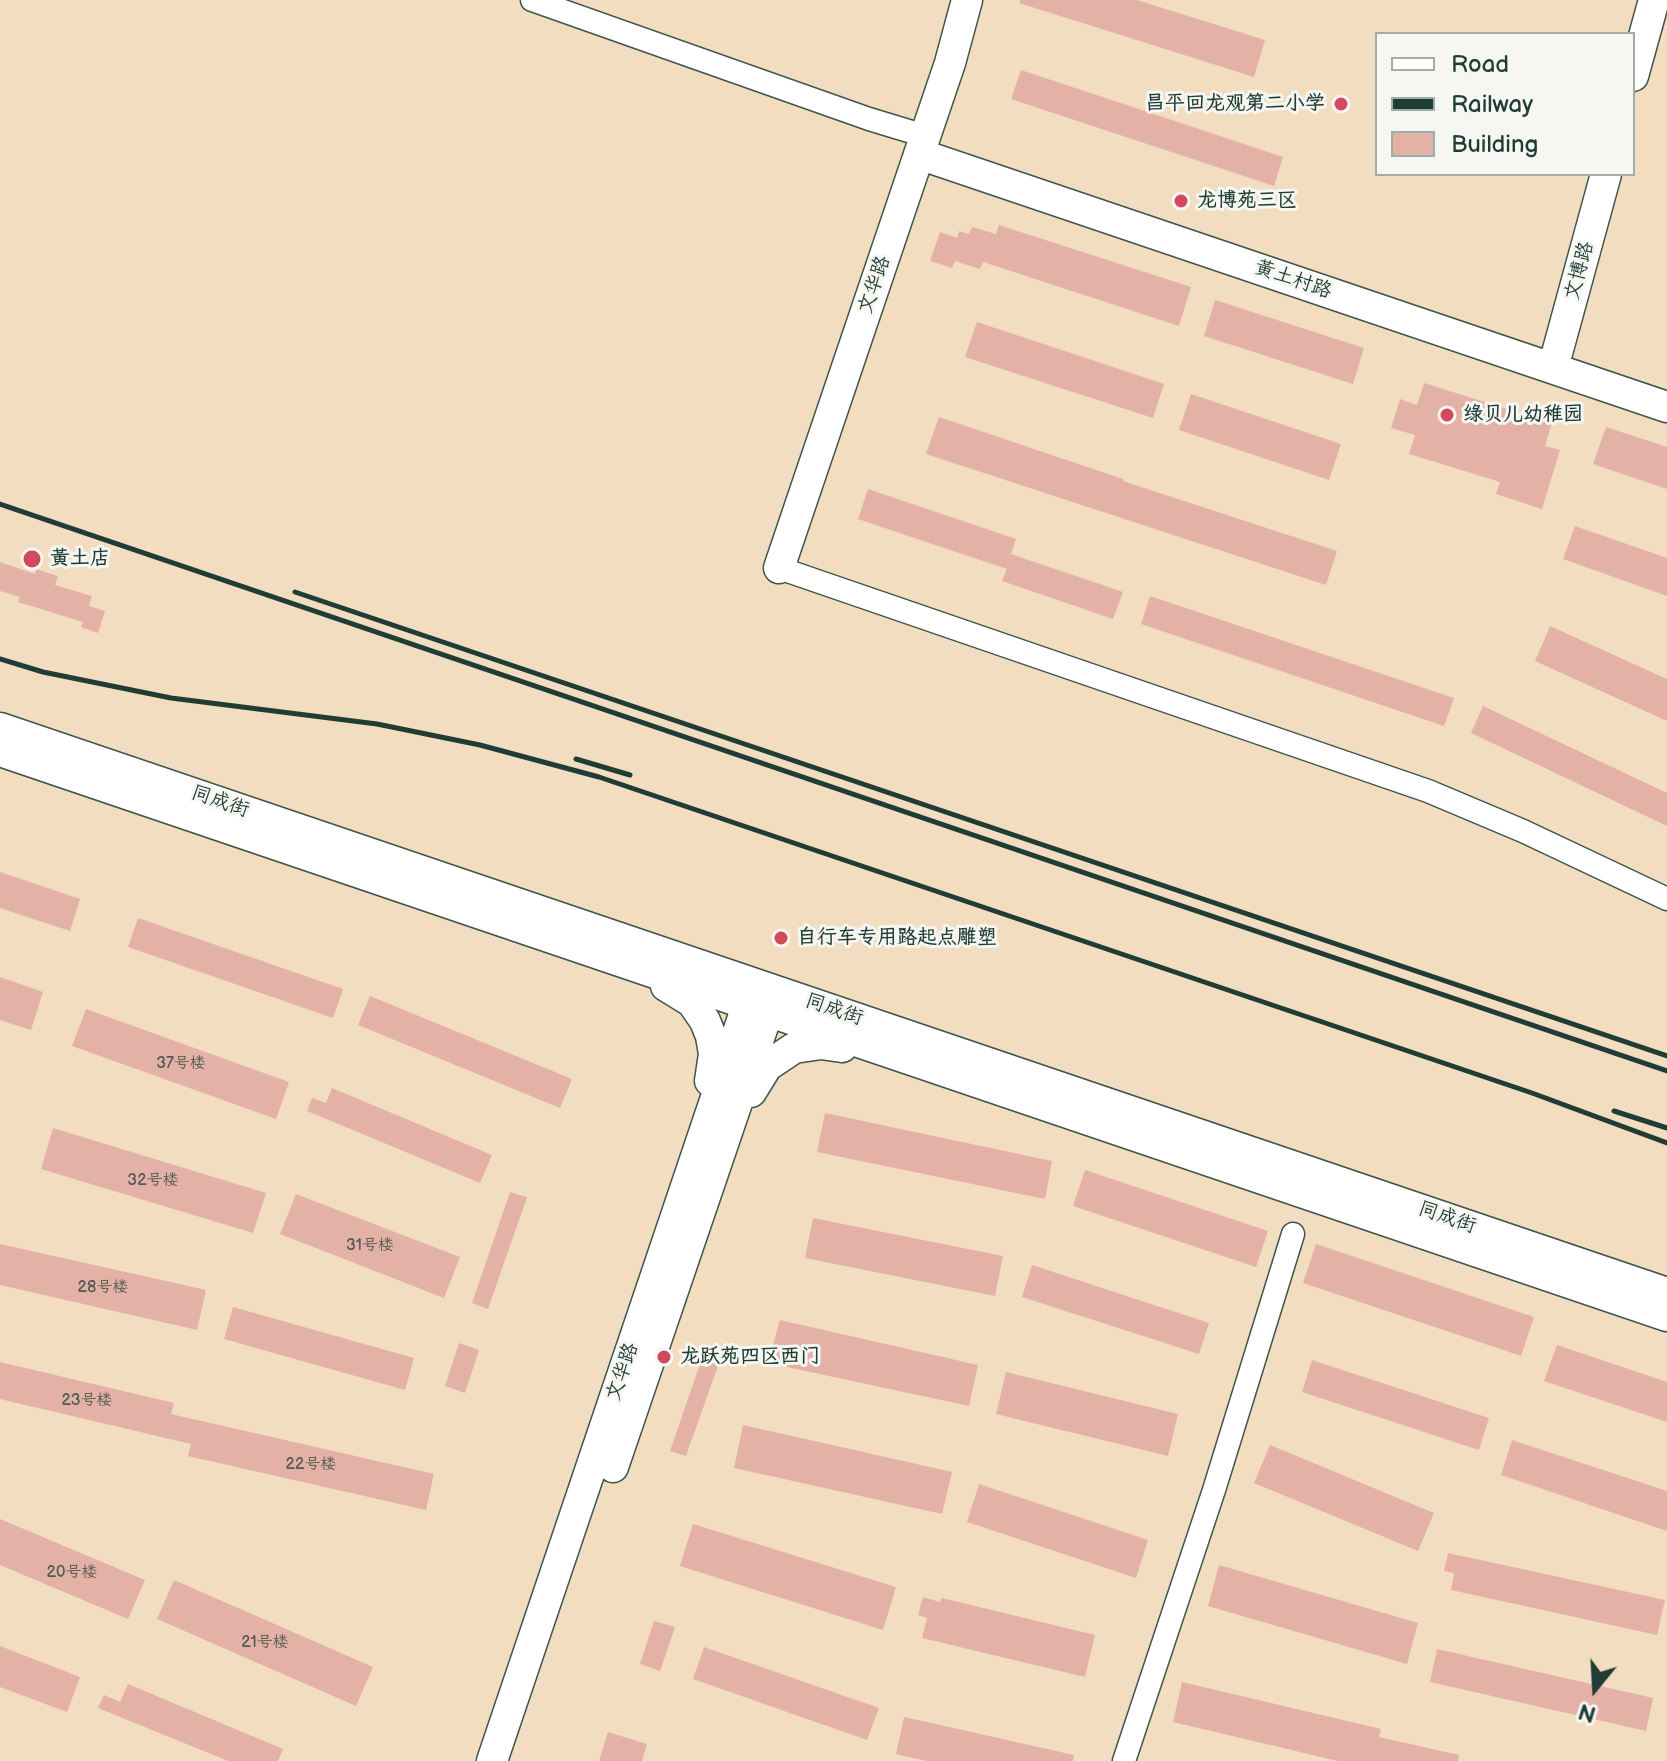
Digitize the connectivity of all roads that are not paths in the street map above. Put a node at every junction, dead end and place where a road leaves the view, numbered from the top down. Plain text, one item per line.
1 (532, 0) edge
2 (967, 0) edge
3 (1654, 0) edge
4 (1635, 69) edge
5 (922, 145) junction
6 (1605, 176) edge
7 (1556, 359) junction
8 (1667, 386) edge
9 (1667, 407) edge
10 (779, 568) joint
11 (0, 728) edge
12 (0, 751) edge
13 (1667, 899) edge
14 (504, 922) junction
15 (761, 997) junction
16 (1006, 1092) junction
17 (687, 1184) junction
18 (1293, 1234) dead end
19 (681, 1268) junction
20 (1592, 1290) junction
21 (1667, 1293) edge
22 (1667, 1316) edge
23 (1667, 1326) edge
24 (492, 1761) edge
25 (513, 1761) edge
26 (1124, 1761) edge

1 - 5 street
2 - 5 main road, 文华路
3 - 4 main road
5 - 7 main road, 黄土村路
5 - 10 main road, 文华路
6 - 7 main road, 文博路
7 - 8 main road, 黄土村路
7 - 9 main road, 黄土村路
10 - 13 street
11 - 15 main road, 同成街
12 - 14 main road, 同成街
14 - 15 main road, 同成街
14 - 17 main road
15 - 16 main road, 同成街
15 - 17 main road, 文华路
15 - 19 main road, 文华路
15 - 21 main road, 同成街
16 - 19 main road
16 - 20 main road, 同成街
17 - 24 main road, 文华路
18 - 26 street
19 - 25 main road, 文华路
20 - 22 main road, 同成街
20 - 23 main road

